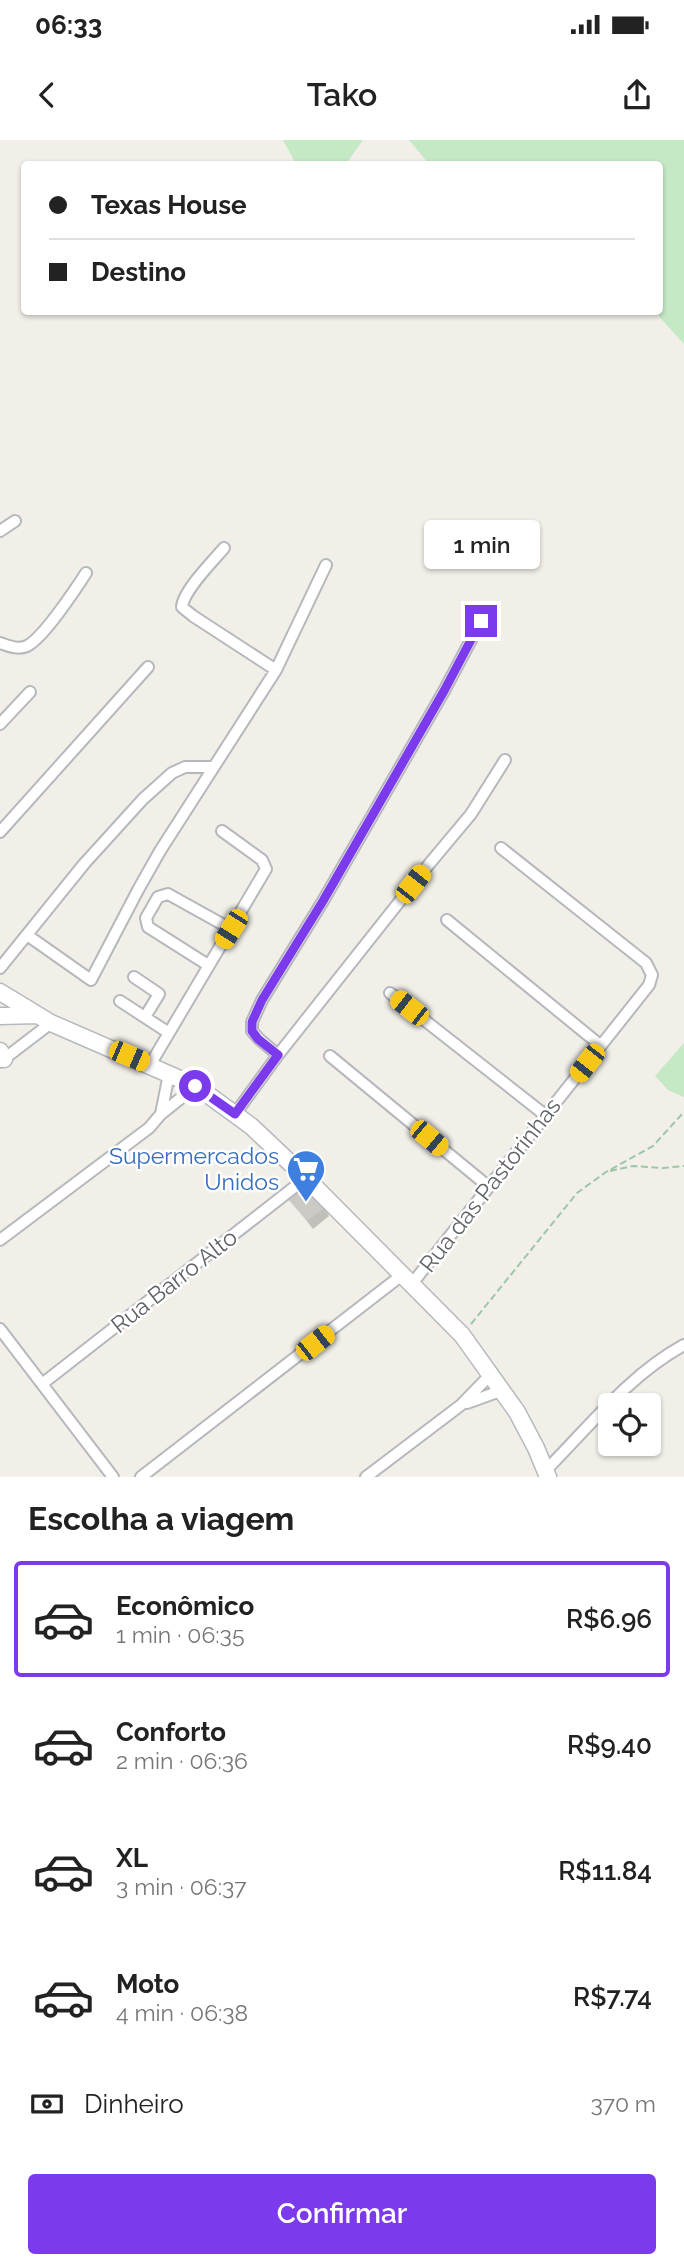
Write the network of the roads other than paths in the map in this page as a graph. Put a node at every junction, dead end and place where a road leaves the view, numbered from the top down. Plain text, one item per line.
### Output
1 (16, 521) dead end
2 (0, 531) edge
3 (224, 548) dead end
4 (326, 565) dead end
5 (86, 573) dead end
6 (481, 621) dead end
7 (0, 643) edge
8 (148, 667) dead end
9 (276, 670) junction
10 (30, 692) dead end
11 (0, 724) edge
12 (505, 760) dead end
13 (214, 767) junction
14 (222, 831) dead end
15 (0, 832) edge
16 (501, 848) dead end
17 (447, 920) dead end
18 (231, 929) junction
19 (27, 935) junction
20 (208, 965) junction
21 (0, 968) edge
22 (134, 977) dead end
23 (0, 992) edge
24 (390, 993) dead end
25 (120, 1001) dead end
26 (0, 1016) edge
27 (145, 1017) junction
28 (44, 1019) junction
29 (169, 1033) junction
30 (600, 1045) junction
31 (278, 1055) junction
32 (330, 1056) dead end
33 (1, 1057) edge
34 (150, 1065) junction
35 (169, 1074) junction
36 (195, 1086) junction
37 (161, 1114) junction
38 (235, 1114) junction
39 (545, 1115) junction
40 (306, 1178) junction
41 (489, 1187) junction
42 (0, 1240) edge
43 (407, 1280) junction
44 (0, 1329) edge
45 (684, 1345) edge
46 (491, 1374) junction
47 (42, 1384) junction
48 (503, 1390) junction
49 (461, 1405) junction
50 (547, 1474) edge
51 (113, 1477) edge
52 (141, 1477) edge
53 (366, 1477) edge

1 - 2 street
3 - 9 street
4 - 9 street
5 - 7 street
6 - 31 street
8 - 15 street
9 - 13 street
10 - 11 street
12 - 31 street
13 - 19 street
13 - 19 street
14 - 18 street
16 - 30 street, Rua das Pastorinhas
17 - 30 street
18 - 20 street
18 - 20 street
19 - 21 street
20 - 29 street
22 - 27 street
23 - 28 street
24 - 39 street
25 - 27 street
26 - 28 street
27 - 29 street
28 - 33 street
28 - 34 street
29 - 34 street
30 - 39 street, Rua das Pastorinhas
31 - 38 street
32 - 41 street
34 - 35 street
35 - 36 street
35 - 37 street
36 - 37 street
36 - 38 street
37 - 42 street
38 - 40 street
39 - 41 street, Rua das Pastorinhas
40 - 43 street
40 - 47 street, Rua Barro Alto
41 - 43 street, Rua das Pastorinhas
43 - 46 street
43 - 52 street, Rua das Pastorinhas
44 - 47 street
45 - 50 street
46 - 48 street
46 - 49 street
47 - 51 street
48 - 49 street
48 - 50 street
49 - 53 street

